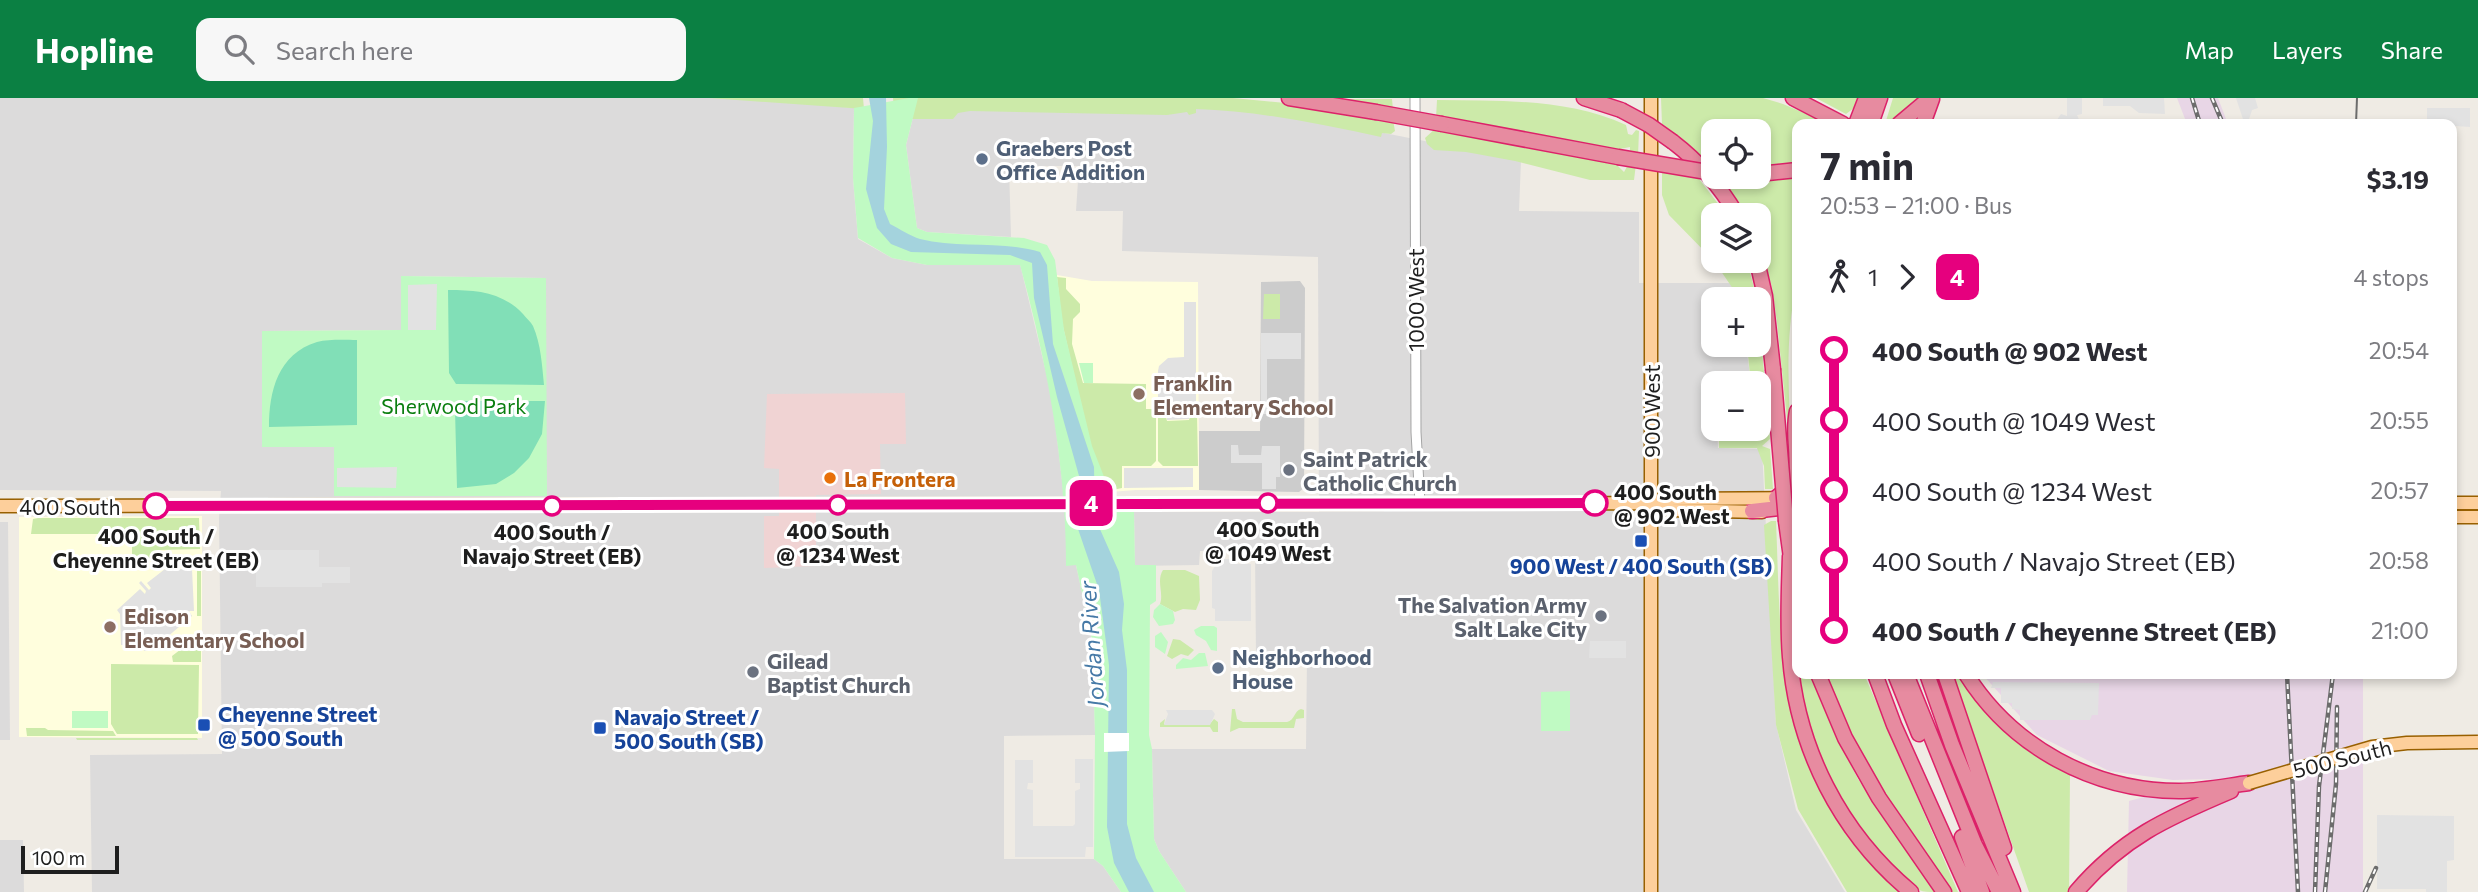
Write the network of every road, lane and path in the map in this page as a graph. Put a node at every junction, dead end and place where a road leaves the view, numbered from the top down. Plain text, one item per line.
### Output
1 (1289, 98) edge
2 (1415, 98) edge
3 (1584, 98) edge
4 (1651, 98) edge
5 (1793, 98) edge
6 (1933, 98) edge
7 (1873, 99) edge
8 (1833, 119) edge
9 (1859, 119) edge
10 (1871, 119) edge
11 (1906, 119) edge
12 (1927, 119) edge
13 (1701, 171) edge
14 (1792, 171) edge
15 (1771, 173) edge
16 (1729, 203) edge
17 (1760, 273) edge
18 (1792, 481) edge
19 (1776, 498) junction
20 (1792, 498) edge
21 (1420, 503) junction
22 (1652, 503) junction
23 (0, 506) edge
24 (1792, 507) edge
25 (1752, 511) junction
26 (1792, 513) edge
27 (1790, 556) junction
28 (1792, 567) edge
29 (1792, 672) edge
30 (1793, 679) edge
31 (1820, 679) edge
32 (1877, 679) edge
33 (1897, 679) edge
34 (1908, 679) edge
35 (1929, 679) edge
36 (1947, 679) edge
37 (1969, 679) edge
38 (2478, 742) edge
39 (2249, 783) junction
40 (1651, 892) edge
41 (1911, 892) edge
42 (1944, 892) edge
43 (1969, 892) edge
44 (1982, 892) edge
45 (1999, 892) edge
46 (2013, 892) edge
47 (2019, 892) edge
48 (2076, 892) edge

1 - 13 highway, bridge
2 - 21 street, 1000 West
3 - 16 highway, bridge
4 - 22 main road, 900 West
5 - 8 highway
6 - 11 highway
6 - 12 highway
7 - 9 highway
7 - 10 highway
14 - 15 highway
17 - 27 highway, bridge
18 - 19 highway
19 - 20 main road, 400 South
19 - 22 main road, 400 South
21 - 22 main road, 400 South
21 - 23 main road, 400 South
22 - 25 main road, 400 South
22 - 40 main road, 900 West
24 - 25 highway
25 - 26 main road, 400 South
27 - 28 highway
27 - 29 highway
30 - 41 highway
31 - 42 highway
32 - 43 highway
33 - 44 highway
34 - 45 highway
35 - 46 highway
36 - 47 highway
37 - 39 highway
38 - 39 main road, 500 South, bridge
39 - 48 highway

